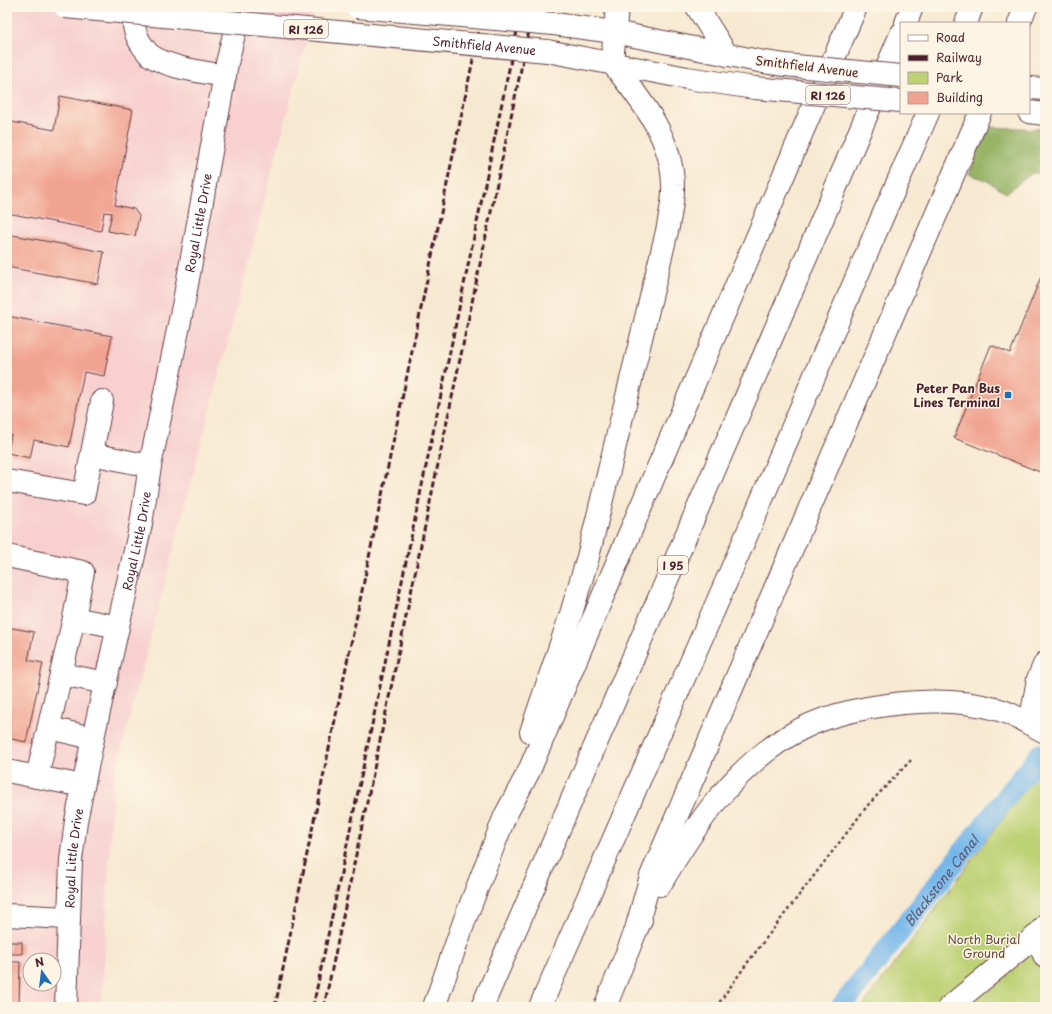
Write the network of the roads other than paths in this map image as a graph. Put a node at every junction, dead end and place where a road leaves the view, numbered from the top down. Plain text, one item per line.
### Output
1 (65, 7) edge
2 (134, 7) edge
3 (238, 7) edge
4 (357, 7) edge
5 (617, 7) edge
6 (697, 7) edge
7 (856, 7) edge
8 (912, 7) edge
9 (972, 7) edge
10 (1026, 7) edge
11 (906, 22) edge
12 (966, 22) edge
13 (1019, 22) edge
14 (614, 32) junction
15 (900, 36) edge
16 (727, 55) junction
17 (612, 63) junction
18 (225, 76) junction
19 (900, 76) edge
20 (900, 101) edge
21 (928, 114) edge
22 (980, 114) edge
23 (102, 401) dead end
24 (92, 454) junction
25 (150, 466) junction
26 (7, 481) edge
27 (7, 556) edge
28 (74, 618) junction
29 (118, 627) junction
30 (1045, 663) edge
31 (61, 674) junction
32 (106, 683) junction
33 (49, 728) junction
34 (1037, 728) edge
35 (93, 738) junction
36 (7, 771) edge
37 (37, 777) junction
38 (83, 786) junction
39 (506, 816) junction
40 (7, 915) edge
41 (69, 918) junction
42 (1040, 931) edge
43 (635, 933) junction
44 (1045, 957) edge
45 (66, 1007) edge
46 (434, 1007) edge
47 (482, 1007) edge
48 (540, 1007) edge
49 (605, 1007) edge
50 (949, 1007) edge

1 - 17 main road, Smithfield Avenue / RI 126, bridge
2 - 18 main road
3 - 18 main road, Royal Little Drive
4 - 14 main road, Smithfield Avenue / RI 126, bridge
5 - 14 main road
6 - 16 main road
7 - 39 main road
8 - 11 main road
9 - 12 main road
10 - 13 main road
14 - 16 main road, Smithfield Avenue / RI 126
14 - 17 main road
15 - 47 main road, I 95
16 - 19 main road, Smithfield Avenue / RI 126, bridge
17 - 20 main road, Smithfield Avenue / RI 126, bridge
17 - 39 main road
18 - 25 main road, Royal Little Drive
21 - 48 main road
22 - 43 main road
23 - 24 main road
24 - 25 main road
24 - 26 main road
25 - 29 main road, Royal Little Drive
27 - 28 main road
28 - 29 main road
28 - 31 main road
29 - 32 main road, Royal Little Drive
30 - 34 main road
31 - 32 main road
31 - 33 main road
32 - 35 main road, Royal Little Drive
33 - 35 main road
33 - 37 main road
34 - 43 main road
35 - 38 main road, Royal Little Drive
36 - 37 main road
37 - 38 main road
38 - 41 main road, Royal Little Drive
39 - 46 main road
40 - 41 main road
41 - 45 main road, Royal Little Drive
42 - 44 main road
42 - 50 main road
43 - 49 main road

